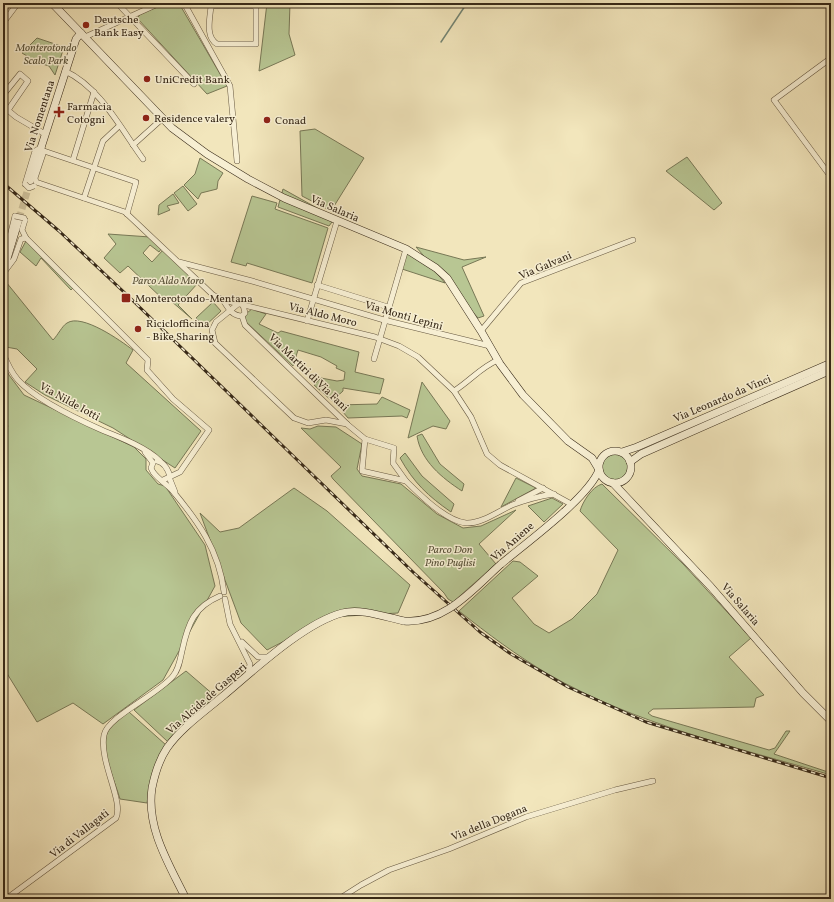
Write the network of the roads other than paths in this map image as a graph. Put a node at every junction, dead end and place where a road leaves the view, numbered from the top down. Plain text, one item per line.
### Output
1 (18, 3) edge
2 (52, 3) edge
3 (117, 3) edge
4 (160, 3) edge
5 (184, 3) edge
6 (208, 4) edge
7 (129, 16) junction
8 (3, 24) edge
9 (83, 35) junction
10 (831, 58) edge
11 (65, 71) junction
12 (194, 84) dead end
13 (94, 92) junction
14 (3, 95) edge
15 (3, 106) edge
16 (8, 110) junction
17 (163, 118) junction
18 (119, 126) junction
19 (45, 134) junction
20 (133, 145) junction
21 (42, 149) junction
22 (143, 159) dead end
23 (73, 160) junction
24 (237, 161) dead end
25 (94, 167) junction
26 (831, 177) edge
27 (40, 184) junction
28 (29, 185) joint
29 (84, 198) junction
30 (127, 214) junction
31 (20, 219) joint
32 (336, 224) junction
33 (26, 238) junction
34 (633, 240) dead end
35 (406, 249) junction
36 (179, 262) junction
37 (3, 271) edge
38 (317, 285) junction
39 (313, 299) junction
40 (223, 300) junction
41 (240, 304) junction
42 (388, 307) junction
43 (254, 308) junction
44 (229, 310) junction
45 (244, 315) junction
46 (384, 320) junction
47 (307, 321) junction
48 (482, 331) junction
49 (379, 339) junction
50 (490, 346) junction
51 (3, 353) edge
52 (374, 359) dead end
53 (498, 360) junction
54 (831, 363) edge
55 (831, 370) edge
56 (454, 391) junction
57 (348, 425) junction
58 (365, 439) junction
59 (143, 450) junction
60 (622, 452) junction
61 (586, 453) junction
62 (606, 453) junction
63 (160, 461) junction
64 (630, 462) junction
65 (153, 463) junction
66 (598, 469) junction
67 (169, 475) junction
68 (629, 475) junction
69 (162, 480) junction
70 (406, 481) junction
71 (610, 482) junction
72 (543, 488) junction
73 (588, 488) junction
74 (554, 494) junction
75 (176, 495) junction
76 (632, 503) junction
77 (514, 504) junction
78 (571, 504) junction
79 (222, 594) junction
80 (404, 621) joint
81 (239, 639) junction
82 (271, 656) junction
83 (258, 657) junction
84 (250, 664) junction
85 (259, 666) junction
86 (248, 675) junction
87 (831, 721) edge
88 (653, 780) dead end
89 (6, 899) edge
90 (186, 899) edge
91 (339, 899) edge

1 - 8 street
2 - 9 main road, Via Salaria
3 - 7 street
4 - 7 street
5 - 24 street
6 - 6 street
7 - 9 street
7 - 12 street
9 - 11 main road, Via Nomentana
9 - 17 main road, Via Salaria
10 - 26 street
11 - 13 street
11 - 19 main road, Via Nomentana
13 - 18 street
13 - 23 street
14 - 16 street
15 - 16 street
16 - 19 street
17 - 20 street
17 - 32 main road, Via Salaria
18 - 20 street
18 - 25 street
19 - 21 main road, Via Nomentana
20 - 22 street
21 - 23 street
21 - 27 street
21 - 28 main road, Via Nomentana
23 - 25 street
25 - 29 street
25 - 30 street
27 - 28 street
27 - 29 street, Via Aldo Moro
29 - 30 street, Via Aldo Moro
30 - 36 street, Via Aldo Moro
31 - 33 street
31 - 37 main road
32 - 35 main road, Via Salaria
32 - 38 street
33 - 37 street
33 - 67 street
34 - 48 street, Via Galvani
35 - 42 street
35 - 48 main road, Via Salaria
36 - 39 street, Via Monti Lepini
36 - 40 street, Via Aldo Moro
38 - 39 street
38 - 42 street
39 - 46 street, Via Monti Lepini
39 - 47 street
40 - 41 street, Via Aldo Moro
40 - 44 street
41 - 43 street, Via Aldo Moro
41 - 44 street
41 - 45 street
42 - 46 street
43 - 45 street
43 - 47 street, Via Aldo Moro
44 - 45 street
44 - 57 street
45 - 57 street, Via Martiri di Via Fani
46 - 49 street
46 - 50 street, Via Monti Lepini
47 - 49 street, Via Aldo Moro
48 - 50 main road, Via Salaria
49 - 52 street
49 - 56 street, Via Aldo Moro
50 - 53 main road, Via Salaria
51 - 59 street, Via Nilde Iotti
53 - 56 street
53 - 61 main road, Via Salaria
54 - 60 main road, Via Leonardo da Vinci
55 - 64 main road, Via Leonardo da Vinci
56 - 72 street, Via Aldo Moro
57 - 58 street, Via Martiri di Via Fani
58 - 70 street, Via Martiri di Via Fani
58 - 70 street, Via Martiri di Via Fani
59 - 63 street, Via Nilde Iotti
59 - 65 street, Via Nilde Iotti
60 - 62 main road
60 - 64 main road
61 - 62 main road
61 - 66 main road, Via Salaria
62 - 66 main road
63 - 65 street
63 - 67 street, Via Nilde Iotti
64 - 68 main road
65 - 69 street, Via Nilde Iotti
66 - 71 main road, Via Salaria
66 - 73 main road, Via Aniene
67 - 69 street
67 - 75 street, Via Nilde Iotti
68 - 71 main road
68 - 76 main road
69 - 75 street, Via Nilde Iotti
70 - 77 street, Via Martiri di Via Fani
71 - 73 main road, Via Aniene
71 - 76 main road, Via Salaria
72 - 74 street, Via Aldo Moro
72 - 77 street
73 - 78 main road, Via Aniene
74 - 77 street
74 - 78 street, Via Aldo Moro
75 - 79 street, Via Nilde Iotti
76 - 87 main road, Via Salaria
78 - 80 main road, Via Aniene, bridge
79 - 81 street
79 - 89 street, Via di Vallagati
80 - 82 main road, Via Alcide de Gasperi
81 - 83 street
81 - 84 street
82 - 83 street
82 - 85 main road, Via Alcide de Gasperi
83 - 85 street
84 - 85 street
84 - 86 street
85 - 86 main road, Via Alcide de Gasperi
86 - 90 main road, Via Alcide de Gasperi
88 - 91 street, Via della Dogana

